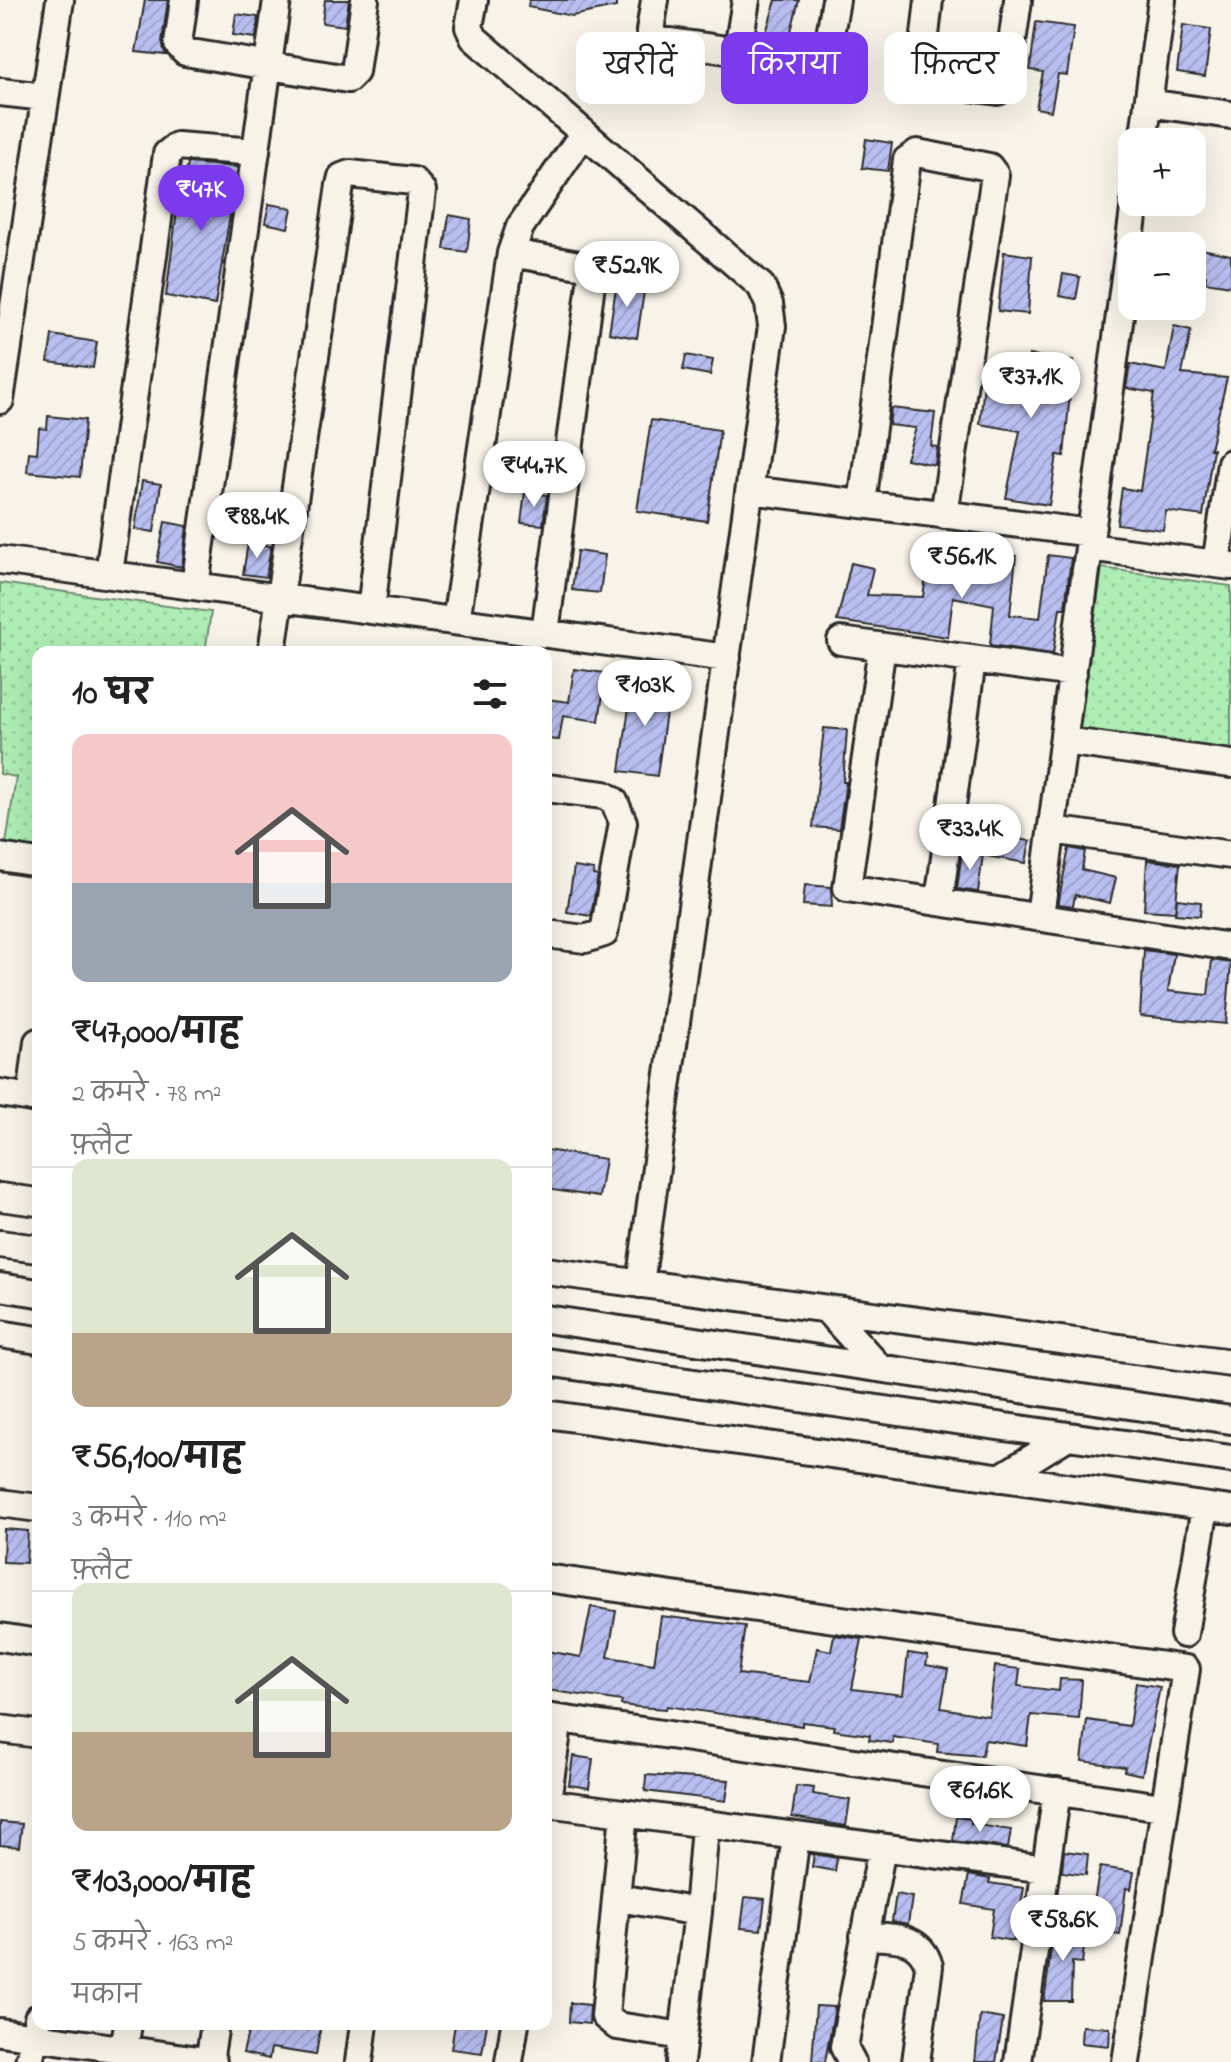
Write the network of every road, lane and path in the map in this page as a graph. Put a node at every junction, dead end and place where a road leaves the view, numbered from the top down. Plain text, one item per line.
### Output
1 (60, 0) edge
2 (184, 0) edge
3 (277, 0) edge
4 (365, 0) edge
5 (474, 0) edge
6 (655, 0) edge
7 (746, 0) edge
8 (836, 0) edge
9 (929, 0) edge
10 (1018, 0) edge
11 (1162, 0) edge
12 (741, 32) edge
13 (829, 32) edge
14 (721, 47) edge
15 (268, 64) junction
16 (0, 92) edge
17 (45, 97) junction
18 (1148, 103) junction
19 (1231, 115) edge
20 (1145, 128) edge
21 (583, 134) junction
22 (256, 152) junction
23 (1133, 216) edge
24 (13, 231) edge
25 (511, 253) junction
26 (6, 320) edge
27 (0, 400) edge
28 (1231, 463) edge
29 (750, 490) junction
30 (862, 504) junction
31 (944, 515) junction
32 (1090, 540) junction
33 (0, 560) edge
34 (1223, 565) edge
35 (109, 574) junction
36 (195, 586) junction
37 (281, 598) junction
38 (371, 610) junction
39 (456, 621) junction
40 (545, 633) junction
41 (841, 641) dead end
42 (273, 646) edge
43 (882, 647) junction
44 (727, 658) junction
45 (972, 660) junction
46 (1073, 673) junction
47 (1064, 741) junction
48 (1231, 764) edge
49 (552, 789) edge
50 (1052, 830) junction
51 (1231, 855) edge
52 (0, 857) edge
53 (32, 862) edge
54 (939, 901) junction
55 (1040, 916) junction
56 (552, 935) edge
57 (1231, 947) edge
58 (0, 1093) edge
59 (32, 1098) edge
60 (0, 1197) edge
61 (32, 1201) edge
62 (0, 1244) edge
63 (32, 1248) edge
64 (552, 1272) edge
65 (640, 1284) junction
66 (0, 1287) edge
67 (32, 1292) edge
68 (827, 1310) junction
69 (552, 1320) edge
70 (0, 1334) edge
71 (32, 1339) edge
72 (552, 1363) edge
73 (1231, 1363) edge
74 (577, 1366) junction
75 (878, 1366) junction
76 (552, 1369) edge
77 (552, 1415) edge
78 (1231, 1420) edge
79 (1068, 1436) junction
80 (1231, 1459) edge
81 (1000, 1478) junction
82 (0, 1503) edge
83 (32, 1507) edge
84 (1218, 1509) edge
85 (552, 1579) edge
86 (1184, 1634) dead end
87 (0, 1637) edge
88 (32, 1642) edge
89 (552, 1718) edge
90 (0, 1729) edge
91 (32, 1733) edge
92 (1057, 1791) junction
93 (552, 1806) edge
94 (1162, 1807) junction
95 (624, 1813) junction
96 (705, 1826) junction
97 (796, 1836) junction
98 (882, 1848) junction
99 (1046, 1869) junction
100 (619, 1898) junction
101 (698, 1912) junction
102 (864, 1936) junction
103 (214, 2030) edge
104 (363, 2030) edge
105 (514, 2030) edge
106 (0, 2032) edge
107 (683, 2036) junction
108 (126, 2037) edge
109 (34, 2039) edge
110 (211, 2062) edge
111 (359, 2062) edge
112 (509, 2062) edge
113 (680, 2062) edge
114 (766, 2062) edge
115 (852, 2062) edge
116 (916, 2062) edge
117 (1018, 2062) edge
118 (1126, 2062) edge

1 - 17 street
2 - 15 street
3 - 15 street
4 - 15 street
5 - 21 street
6 - 14 street
7 - 12 street
8 - 13 street
9 - 10 street
11 - 18 street
15 - 22 street
16 - 17 street
17 - 24 street
18 - 19 street
18 - 20 street
21 - 25 street
21 - 29 street
22 - 35 street
22 - 36 street
23 - 32 street
24 - 26 street
25 - 39 street
25 - 40 street
26 - 27 street
28 - 34 street
29 - 30 street
29 - 44 street
30 - 31 street
30 - 31 street
31 - 32 street
32 - 34 street
32 - 46 street
33 - 35 street
35 - 36 street
36 - 37 street
37 - 38 street
37 - 38 street
37 - 42 street
38 - 39 street
39 - 40 street
40 - 44 street
41 - 43 street
43 - 45 street
43 - 54 street
44 - 65 street
45 - 46 street
45 - 54 street
46 - 47 street
47 - 48 street
47 - 50 street
49 - 56 street
50 - 51 street
50 - 55 street
52 - 53 street
54 - 55 street
55 - 57 street
58 - 59 street
60 - 61 street
62 - 63 street
64 - 65 street
65 - 68 street
66 - 67 street
68 - 73 street
68 - 75 street
69 - 75 street
70 - 71 street
72 - 74 street
74 - 76 street
74 - 79 street
75 - 78 street
77 - 81 street
79 - 80 street
79 - 81 street
81 - 84 street
82 - 83 street
84 - 86 street
85 - 94 street
87 - 88 street
89 - 92 street
90 - 91 street
92 - 94 street
92 - 99 street
93 - 95 street
94 - 118 street
95 - 96 street
95 - 100 street
96 - 97 street
96 - 101 street
97 - 98 street
97 - 114 street
98 - 99 street
98 - 102 street
99 - 117 street
100 - 101 street
100 - 107 street
101 - 107 street
102 - 115 street
102 - 116 street
103 - 110 street
104 - 111 street
105 - 112 street
106 - 109 street
107 - 113 street
108 - 109 street
108 - 110 street

